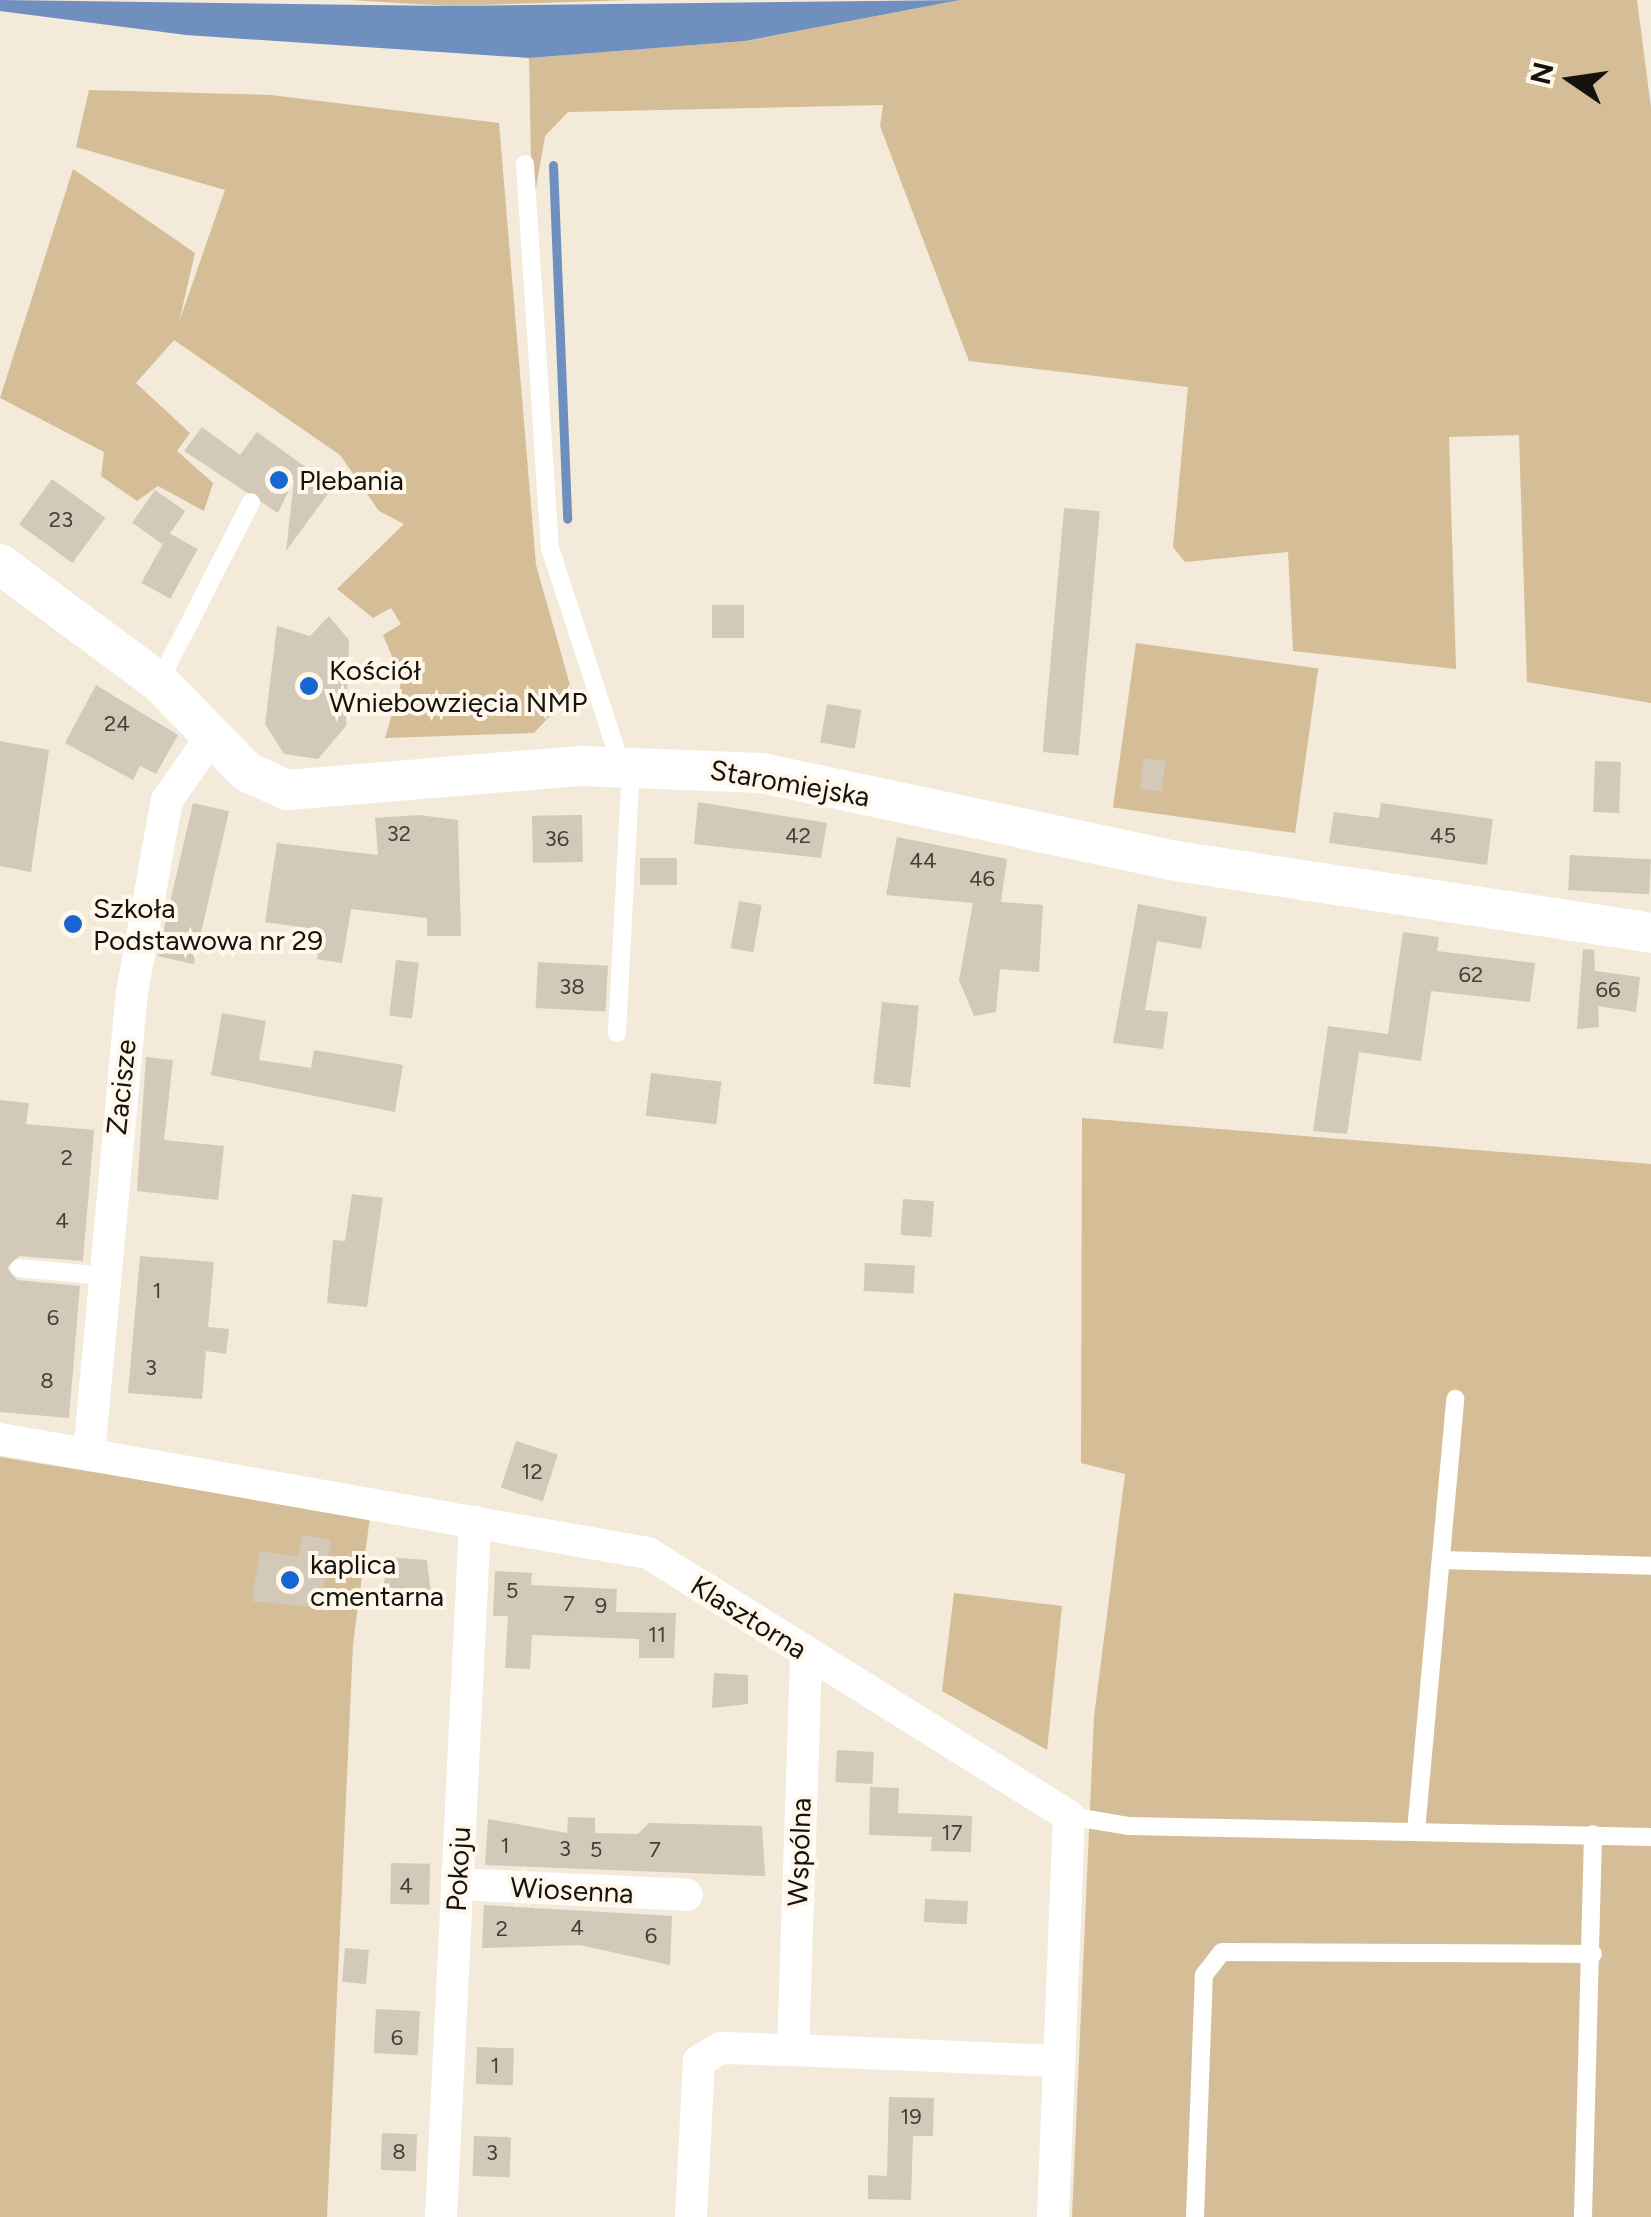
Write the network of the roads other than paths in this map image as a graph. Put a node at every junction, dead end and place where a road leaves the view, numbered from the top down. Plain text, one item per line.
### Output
1 (525, 164) dead end
2 (251, 502) dead end
3 (0, 564) edge
4 (159, 682) junction
5 (212, 736) junction
6 (626, 764) junction
7 (1651, 933) edge
8 (618, 1034) dead end
9 (19, 1268) dead end
10 (104, 1276) junction
11 (1455, 1400) dead end
12 (0, 1439) edge
13 (96, 1461) junction
14 (475, 1522) junction
15 (1441, 1560) junction
16 (1651, 1566) edge
17 (806, 1653) junction
18 (1069, 1816) junction
19 (1416, 1831) junction
20 (1593, 1834) junction
21 (1651, 1837) edge
22 (457, 1884) junction
23 (687, 1895) dead end
24 (1593, 1954) junction
25 (793, 2050) junction
26 (1058, 2061) junction
27 (441, 2217) edge
28 (691, 2217) edge
29 (1053, 2217) edge
30 (1195, 2217) edge
31 (1583, 2217) edge

1 - 6 lane
2 - 4 lane
3 - 4 street, Staromiejska
4 - 5 street, Staromiejska
5 - 6 street, Staromiejska
5 - 10 street, Zacisze
6 - 7 street, Staromiejska
6 - 8 lane
9 - 10 lane
10 - 13 street, Zacisze
11 - 15 lane
12 - 13 street, Klasztorna
13 - 14 street, Klasztorna
14 - 17 street, Klasztorna
14 - 22 street, Pokoju
15 - 16 lane
15 - 19 lane
17 - 18 street, Klasztorna
17 - 25 street, Wspólna
18 - 19 lane
18 - 26 street
19 - 20 lane
20 - 21 lane
20 - 24 lane
22 - 23 street, Wiosenna
22 - 27 street, Pokoju
24 - 30 lane
24 - 31 lane
25 - 26 street
25 - 28 street
26 - 29 street

